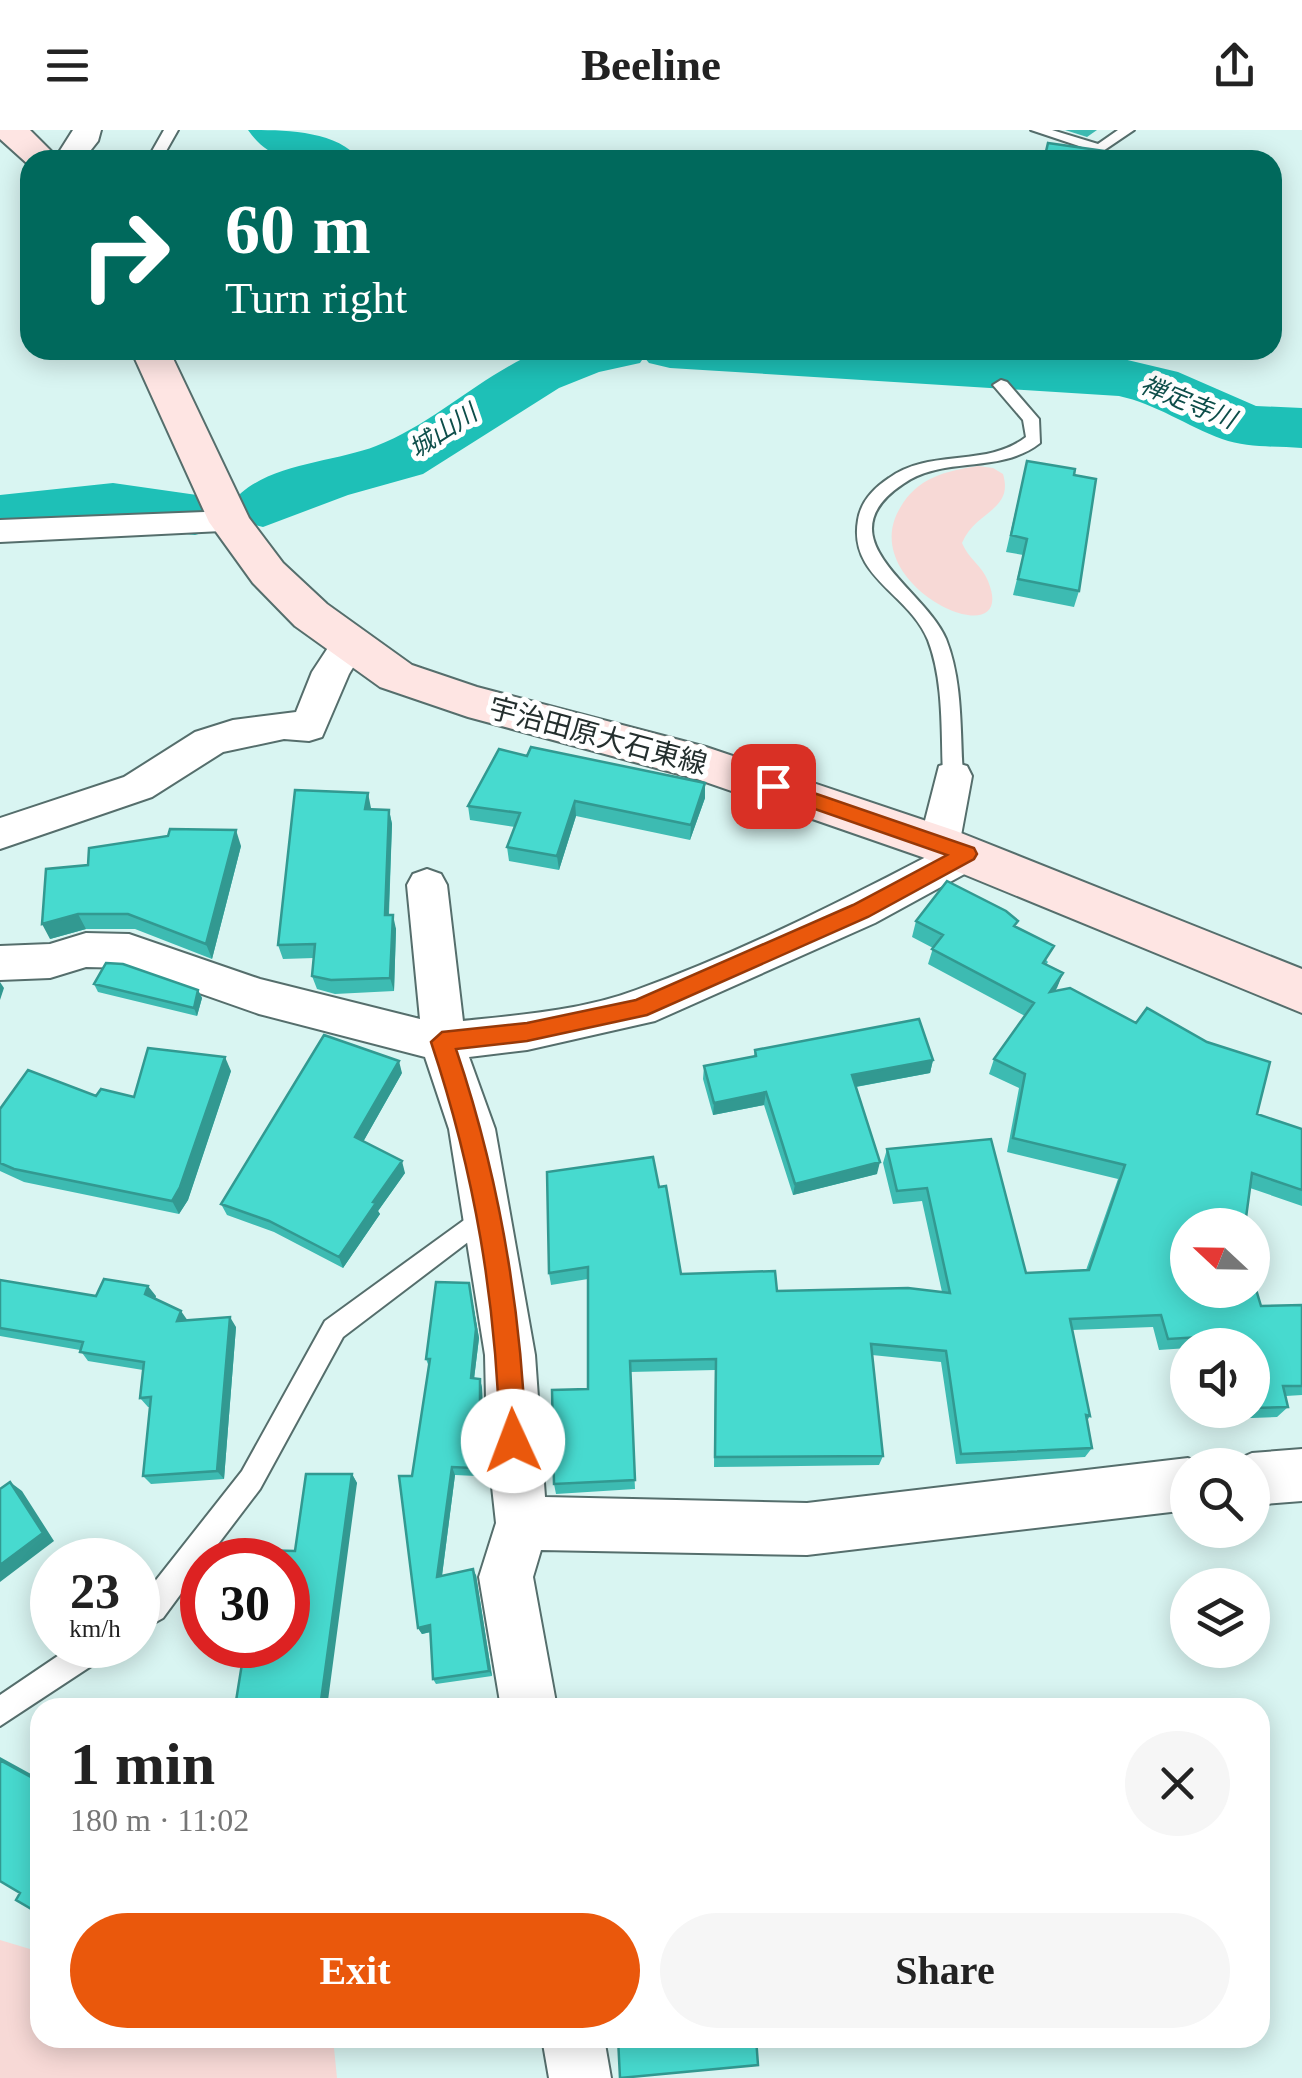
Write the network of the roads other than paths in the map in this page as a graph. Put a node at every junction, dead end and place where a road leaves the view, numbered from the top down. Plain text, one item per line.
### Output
1 (10, 130) edge
2 (1038, 130) edge
3 (1127, 130) edge
4 (32, 150) edge
5 (155, 360) edge
6 (1001, 385) dead end
7 (230, 522) junction
8 (0, 531) edge
9 (350, 643) junction
10 (953, 776) joint
11 (0, 834) edge
12 (953, 849) junction
13 (427, 885) dead end
14 (0, 963) edge
15 (1302, 992) edge
16 (442, 1042) junction
17 (489, 1213) junction
18 (1302, 1475) edge
19 (1270, 1478) edge
20 (1170, 1486) edge
21 (522, 1523) junction
22 (160, 1599) edge
23 (64, 1668) edge
24 (527, 1698) edge
25 (0, 1712) edge
26 (575, 2048) edge
27 (580, 2078) edge

1 - 4 main road
2 - 3 lane
5 - 7 main road, 宇治田原大石東線
6 - 10 lane
7 - 8 street
7 - 9 main road, 宇治田原大石東線
9 - 11 street
9 - 12 main road, 宇治田原大石東線
10 - 12 street
12 - 15 main road, 宇治田原大石東線
12 - 16 street
13 - 16 street
14 - 16 street
16 - 17 street
17 - 21 street
17 - 22 lane
18 - 19 street
20 - 21 street
21 - 24 street
23 - 25 lane
26 - 27 street

